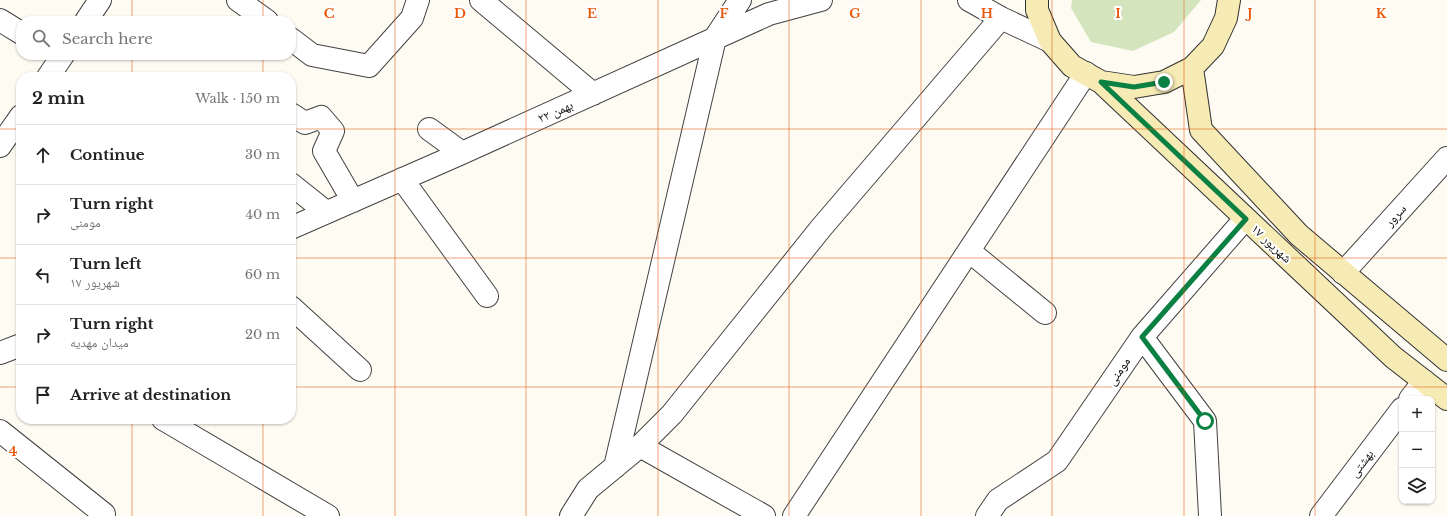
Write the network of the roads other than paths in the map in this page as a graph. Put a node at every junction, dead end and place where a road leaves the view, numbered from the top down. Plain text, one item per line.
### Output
1 (100, 0) edge
2 (238, 0) edge
3 (418, 0) edge
4 (481, 0) edge
5 (740, 0) edge
6 (820, 0) edge
7 (968, 0) edge
8 (1037, 0) edge
9 (1229, 0) edge
10 (89, 16) edge
11 (260, 16) edge
12 (1001, 18) junction
13 (0, 20) edge
14 (16, 30) edge
15 (715, 38) junction
16 (1050, 41) junction
17 (296, 43) edge
18 (58, 60) edge
19 (1192, 68) junction
20 (51, 72) edge
21 (1093, 78) junction
22 (593, 94) junction
23 (296, 117) edge
24 (16, 123) edge
25 (429, 129) dead end
26 (0, 146) edge
27 (462, 153) junction
28 (1447, 158) edge
29 (402, 179) junction
30 (296, 188) edge
31 (353, 200) junction
32 (326, 212) junction
33 (1246, 219) junction
34 (296, 226) edge
35 (969, 251) junction
36 (1344, 272) junction
37 (487, 296) dead end
38 (296, 312) edge
39 (1045, 313) dead end
40 (1142, 337) junction
41 (16, 347) edge
42 (0, 352) edge
43 (1447, 360) edge
44 (360, 370) dead end
45 (1424, 381) junction
46 (1412, 396) edge
47 (1447, 399) edge
48 (1399, 413) edge
49 (172, 424) edge
50 (0, 431) edge
51 (640, 446) junction
52 (615, 466) junction
53 (104, 514) dead end
54 (328, 516) edge
55 (571, 516) edge
56 (764, 516) edge
57 (794, 516) edge
58 (987, 516) edge
59 (1210, 516) edge
60 (1321, 516) edge

1 - 10 street
2 - 11 street
3 - 17 street
4 - 22 street
5 - 15 street
6 - 15 street, ۲۲ بهمن
7 - 12 street
8 - 16 street
9 - 19 street
12 - 16 street
12 - 51 street
13 - 14 street
15 - 22 street, ۲۲ بهمن
15 - 52 street
16 - 21 street
18 - 20 street
19 - 21 street
19 - 36 street, ۱۷ شهریور
21 - 33 street, ۱۷ شهریور
21 - 35 street
22 - 27 street, ۲۲ بهمن
23 - 31 street
24 - 26 street
25 - 27 street
27 - 29 street, ۲۲ بهمن
28 - 36 street, سرور
29 - 31 street, ۲۲ بهمن
29 - 37 street
30 - 32 street
31 - 32 street, ۲۲ بهمن
32 - 34 street, ۲۲ بهمن
33 - 40 street, مومنی
33 - 45 street, ۱۷ شهریور
35 - 39 street
35 - 57 street
36 - 43 street, ۱۷ شهریور
38 - 44 street
40 - 58 street, مومنی
40 - 59 street
41 - 42 street
45 - 46 street
45 - 47 street, ۱۷ شهریور
48 - 60 street, بهشتی
49 - 54 street
50 - 53 street
51 - 52 street
51 - 56 street
52 - 55 street

